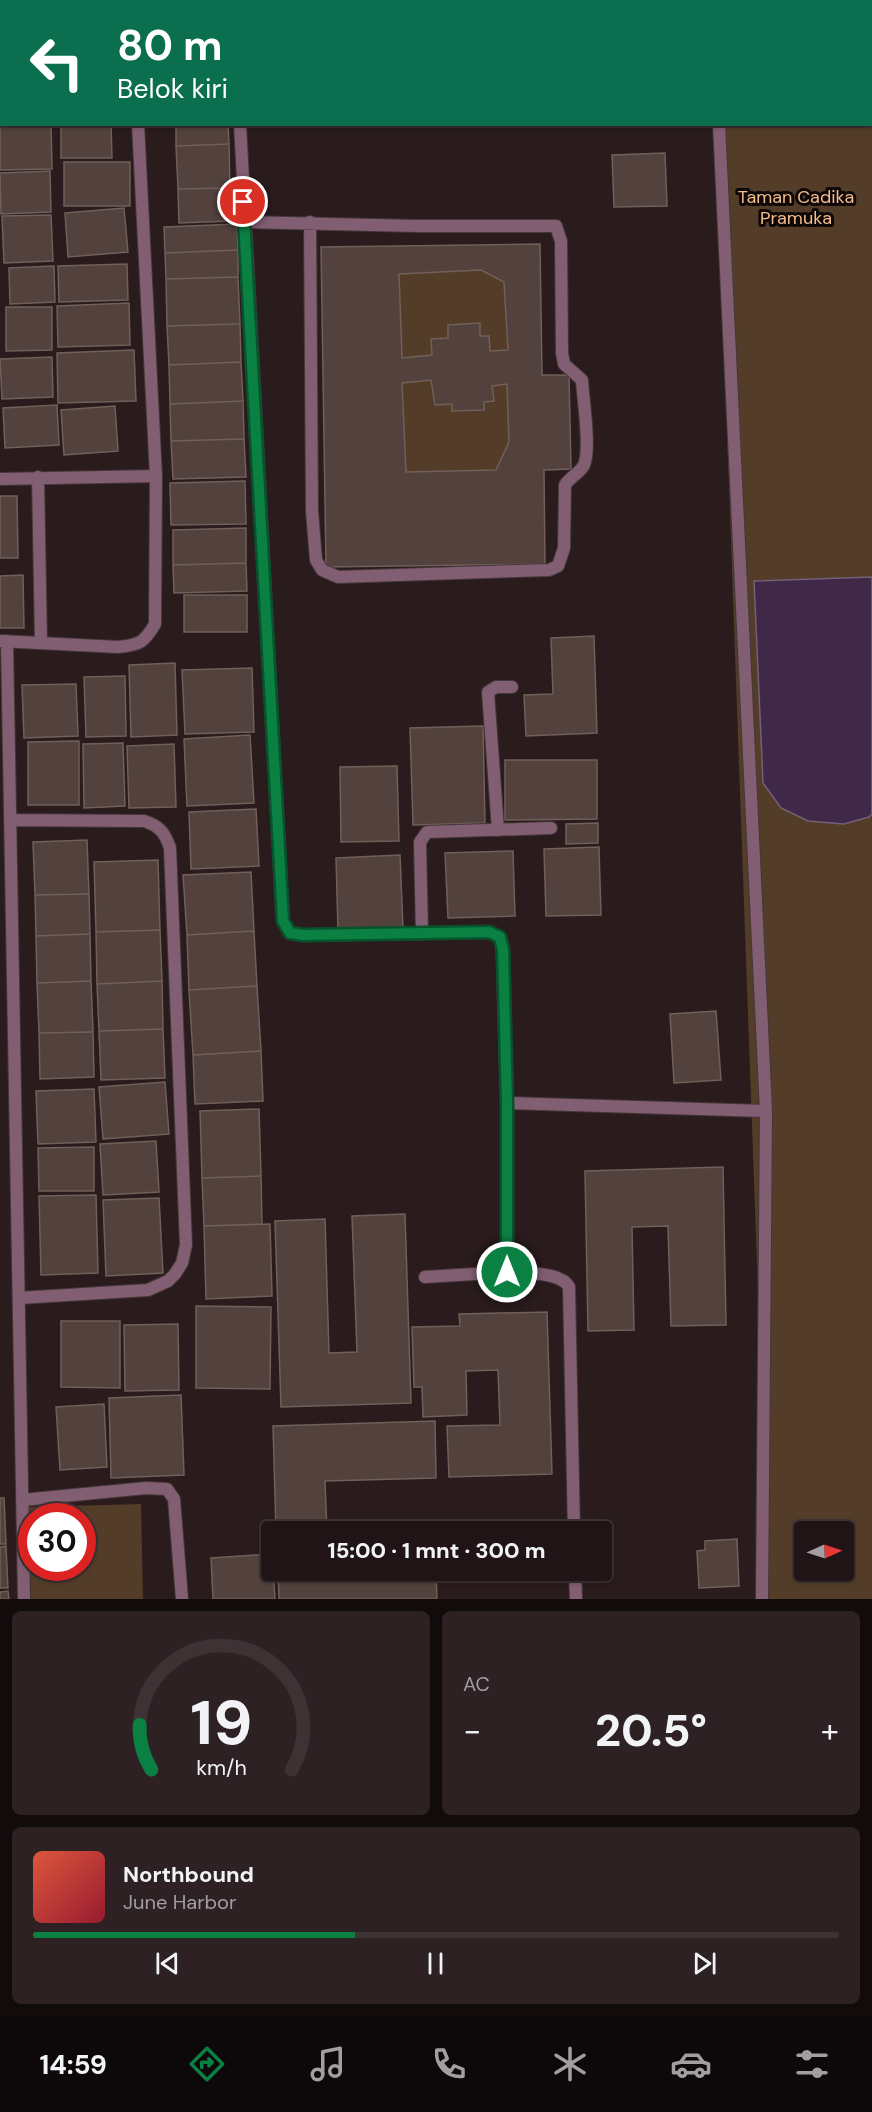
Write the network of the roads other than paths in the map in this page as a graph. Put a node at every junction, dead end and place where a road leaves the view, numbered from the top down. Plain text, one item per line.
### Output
1 (138, 126) edge
2 (240, 126) edge
3 (719, 126) edge
4 (244, 222) junction
5 (310, 222) junction
6 (156, 476) junction
7 (38, 477) junction
8 (0, 479) edge
9 (3, 641) edge
10 (41, 643) junction
11 (512, 687) dead end
12 (10, 820) junction
13 (551, 828) dead end
14 (498, 830) junction
15 (422, 934) junction
16 (507, 1103) junction
17 (766, 1111) junction
18 (507, 1272) junction
19 (425, 1277) dead end
20 (19, 1298) junction
21 (22, 1500) junction
22 (574, 1521) edge
23 (575, 1581) edge
24 (24, 1599) edge
25 (182, 1599) edge
26 (576, 1599) edge
27 (762, 1599) edge

1 - 6 street
2 - 4 street
3 - 17 street
4 - 5 street
4 - 15 street
5 - 5 street
6 - 7 street
6 - 10 street
7 - 8 street
7 - 10 street
9 - 10 street
9 - 12 street
11 - 14 street
12 - 20 street
12 - 20 street
13 - 14 street
14 - 15 street
15 - 16 street
16 - 17 street
16 - 18 street
17 - 27 street
18 - 19 street
18 - 22 street
20 - 21 street
21 - 24 street
21 - 25 street
23 - 26 street

